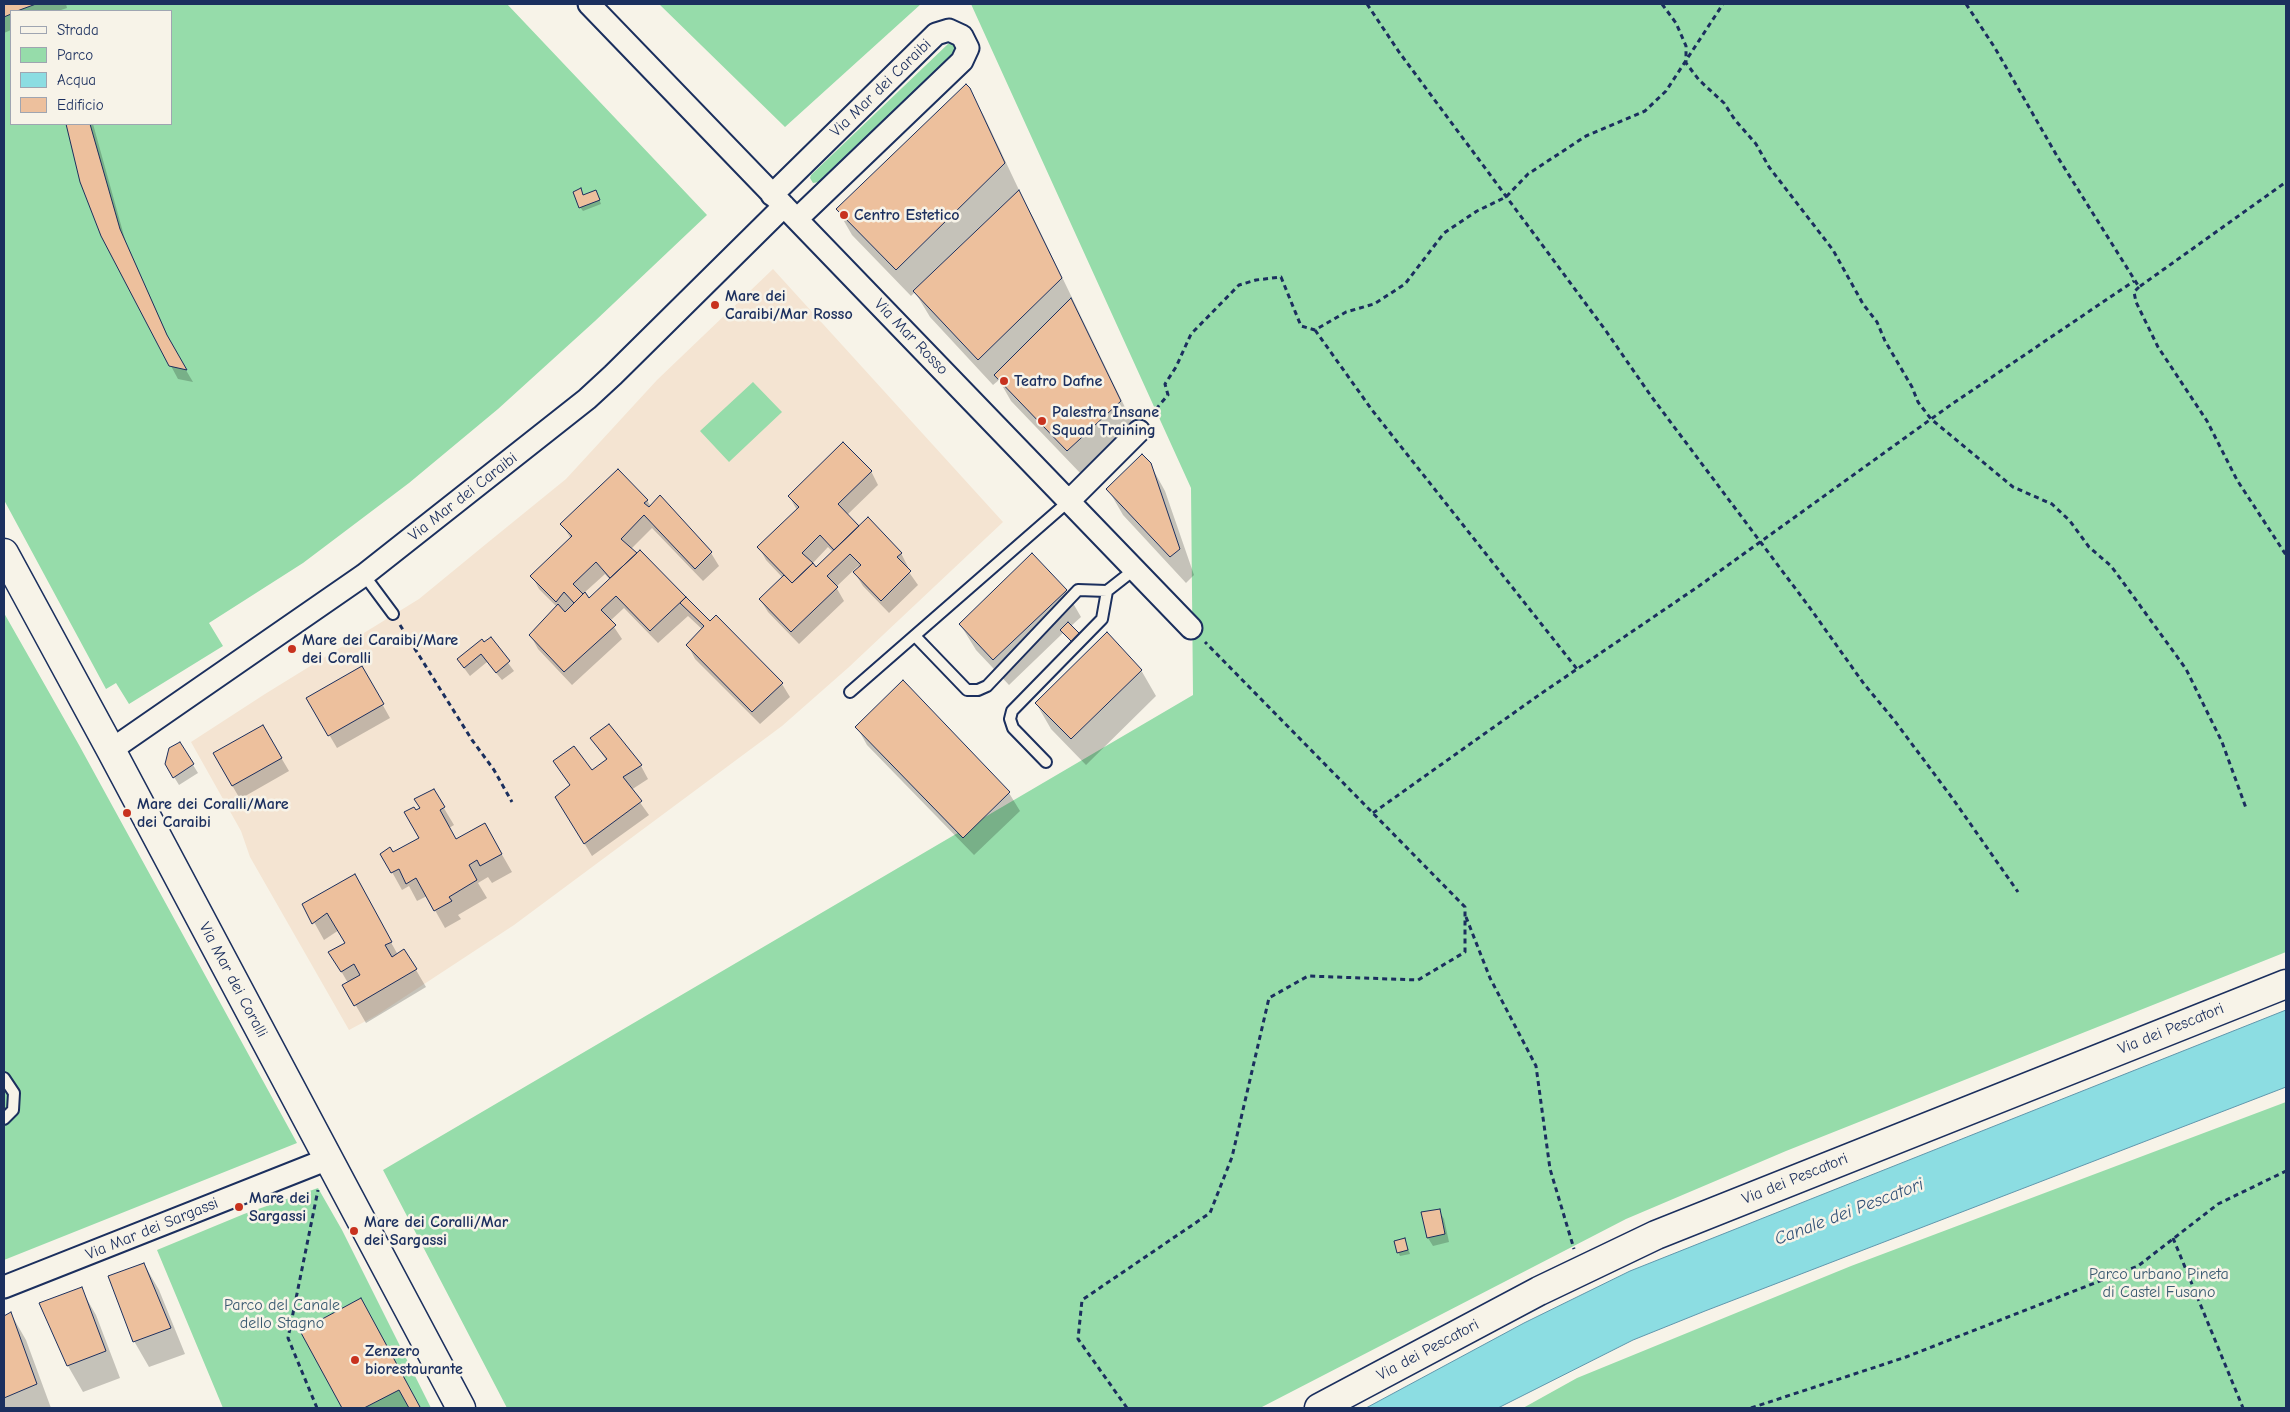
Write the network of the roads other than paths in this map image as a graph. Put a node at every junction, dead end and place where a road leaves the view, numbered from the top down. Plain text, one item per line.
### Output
1 (589, 4) edge
2 (784, 207) junction
3 (1139, 430) road end
4 (1069, 501) junction
5 (4, 553) edge
6 (1136, 568) junction
7 (364, 574) junction
8 (1107, 591) junction
9 (393, 614) road end
10 (1192, 628) road end
11 (915, 636) junction
12 (850, 692) dead end
13 (111, 750) junction
14 (1046, 762) dead end
15 (2286, 984) edge
16 (4, 1078) edge
17 (4, 1119) edge
18 (326, 1160) junction
19 (4, 1287) edge
20 (461, 1408) edge
21 (1319, 1408) edge

1 - 2 street, Via Mar Rosso
2 - 2 street, Via Mar dei Caraibi
2 - 4 street, Via Mar Rosso
2 - 7 street, Via Mar dei Caraibi
3 - 4 street
4 - 6 street, Via Mar Rosso
4 - 11 lane
5 - 13 street, Via Mar dei Coralli
6 - 8 lane
6 - 10 street, Via Mar Rosso
7 - 9 lane
7 - 13 street, Via Mar dei Caraibi
8 - 11 lane
8 - 14 lane
11 - 12 lane
13 - 18 street, Via Mar dei Coralli
15 - 21 street, Via dei Pescatori
16 - 17 lane
18 - 19 street, Via Mar dei Sargassi
18 - 20 street, Via Mar dei Coralli

